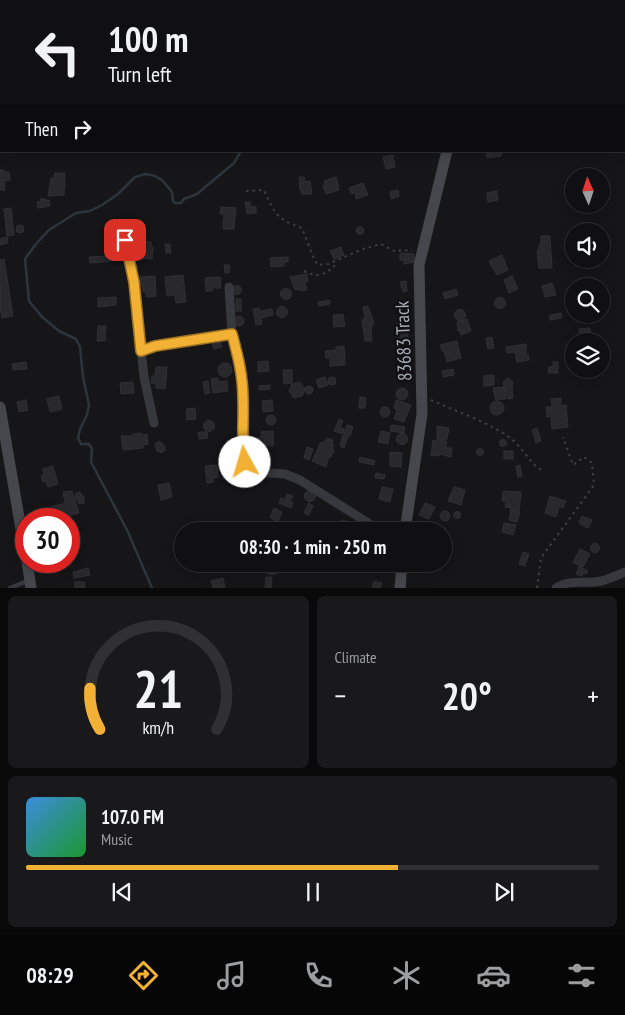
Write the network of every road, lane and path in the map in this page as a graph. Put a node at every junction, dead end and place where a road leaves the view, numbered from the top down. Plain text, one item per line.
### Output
1 (447, 152) edge
2 (246, 191) dead end
3 (125, 240) dead end
4 (422, 252) junction
5 (339, 260) junction
6 (304, 271) dead end
7 (229, 287) dead end
8 (232, 334) junction
9 (141, 351) junction
10 (423, 396) junction
11 (0, 407) edge
12 (154, 423) dead end
13 (562, 437) dead end
14 (543, 472) dead end
15 (17, 508) edge
16 (367, 522) edge
17 (406, 522) edge
18 (401, 572) edge
19 (625, 572) edge
20 (30, 584) edge
21 (10, 588) edge
22 (400, 588) edge
23 (537, 588) edge
24 (556, 588) edge

1 - 4 street, 83683 Track
2 - 5 path
3 - 9 street
4 - 5 path
4 - 10 street, 83683 Track
5 - 6 path
7 - 8 street
8 - 9 street
8 - 16 street
9 - 12 street
10 - 14 path
10 - 17 street, 83683 Track
11 - 15 street
13 - 23 path
18 - 22 street
19 - 24 street
20 - 21 lane

